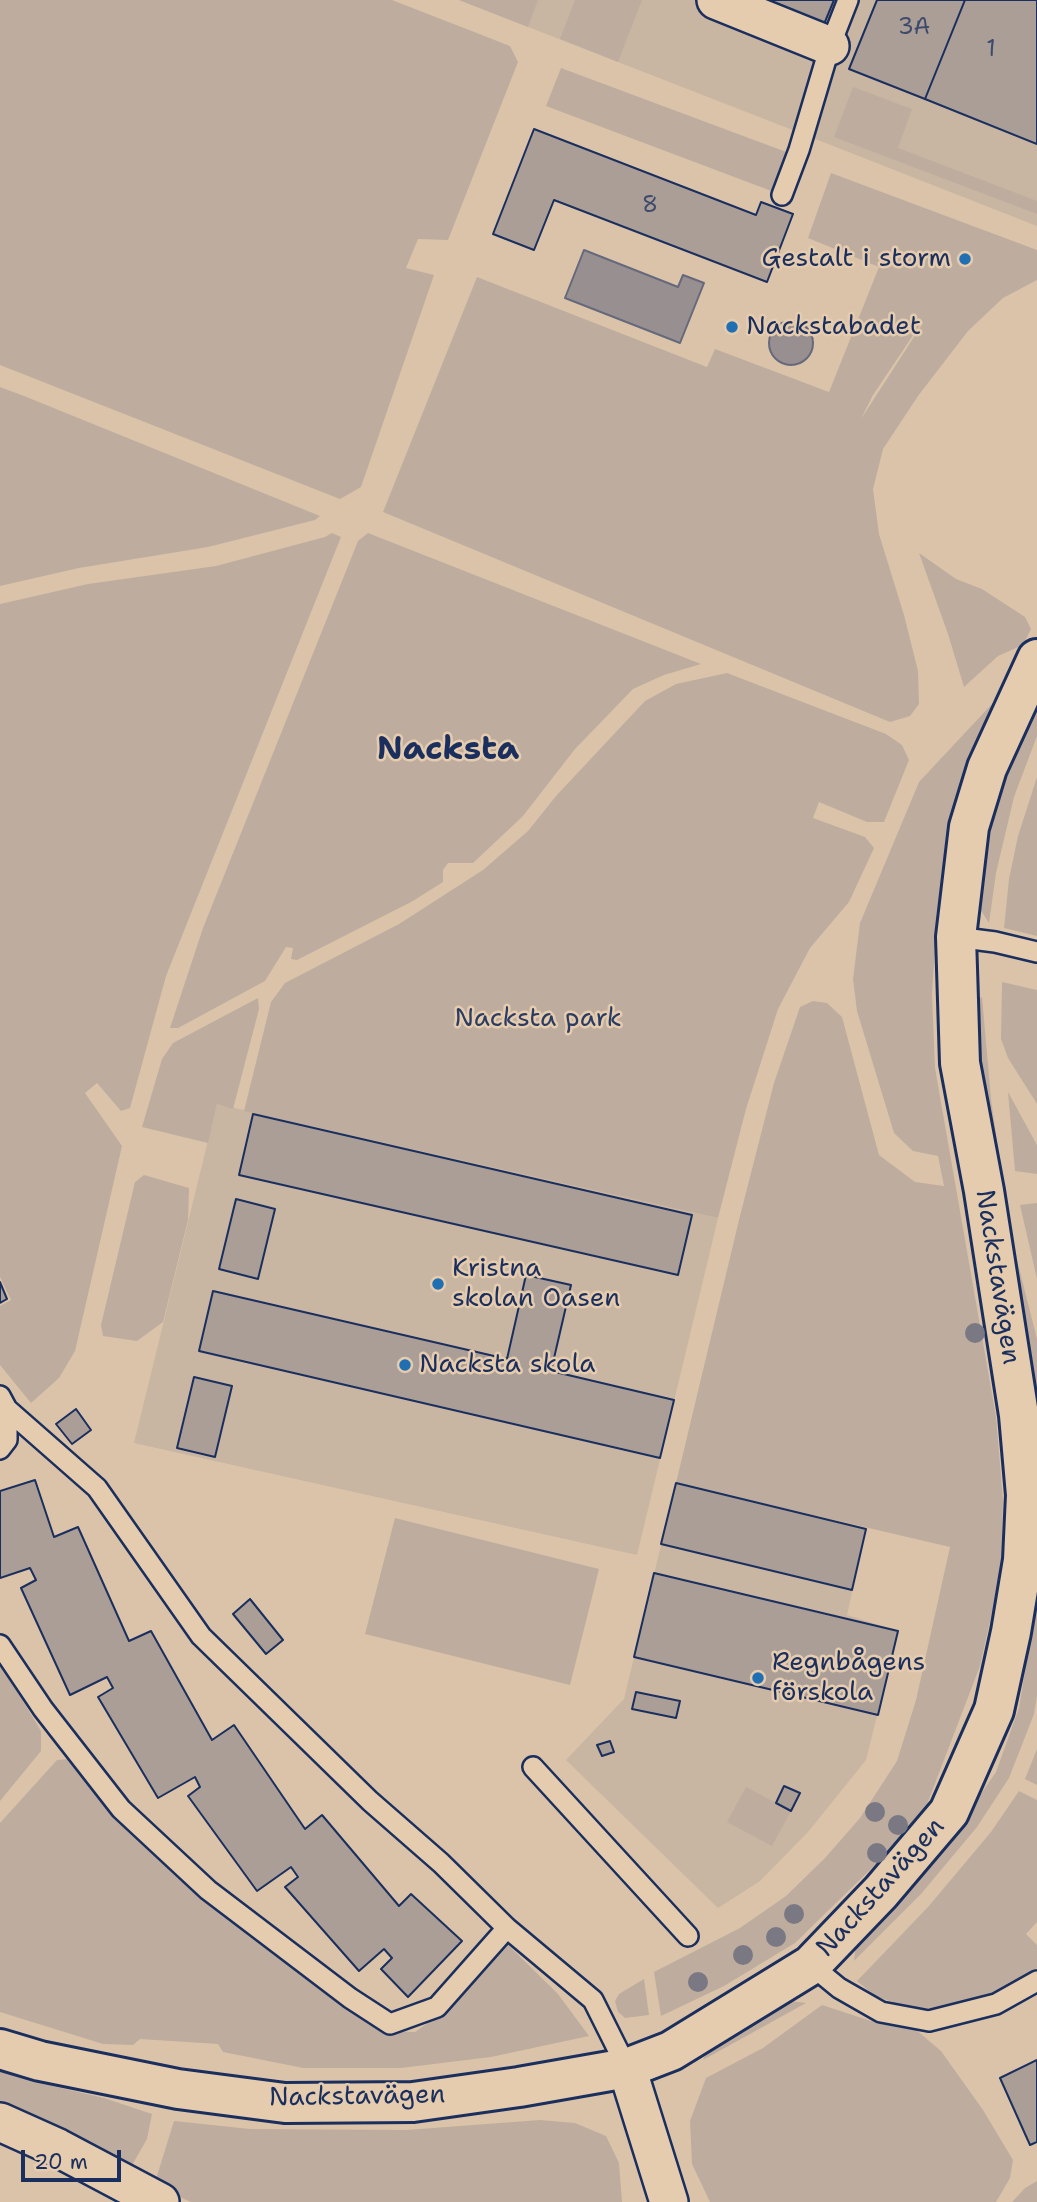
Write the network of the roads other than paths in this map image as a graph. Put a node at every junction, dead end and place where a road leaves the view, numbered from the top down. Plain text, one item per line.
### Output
1 (716, 0) edge
2 (848, 0) edge
3 (830, 46) junction
4 (782, 195) dead end
5 (1037, 659) edge
6 (956, 937) junction
7 (1037, 952) edge
8 (3, 1402) edge
9 (0, 1449) edge
10 (0, 1645) edge
11 (533, 1767) dead end
12 (507, 1928) junction
13 (688, 1936) dead end
14 (811, 1965) junction
15 (1037, 1981) edge
16 (0, 2049) edge
17 (627, 2067) junction
18 (0, 2122) edge
19 (160, 2202) edge
20 (669, 2202) edge

1 - 3 street
2 - 3 lane
3 - 4 lane
5 - 6 street, Nackstavägen
6 - 7 lane
6 - 14 street, Nackstavägen
8 - 9 lane
8 - 12 lane
10 - 12 lane
11 - 13 lane
12 - 17 lane
14 - 15 lane
14 - 17 street, Nackstavägen
16 - 17 street, Nackstavägen
17 - 20 street
18 - 19 street

